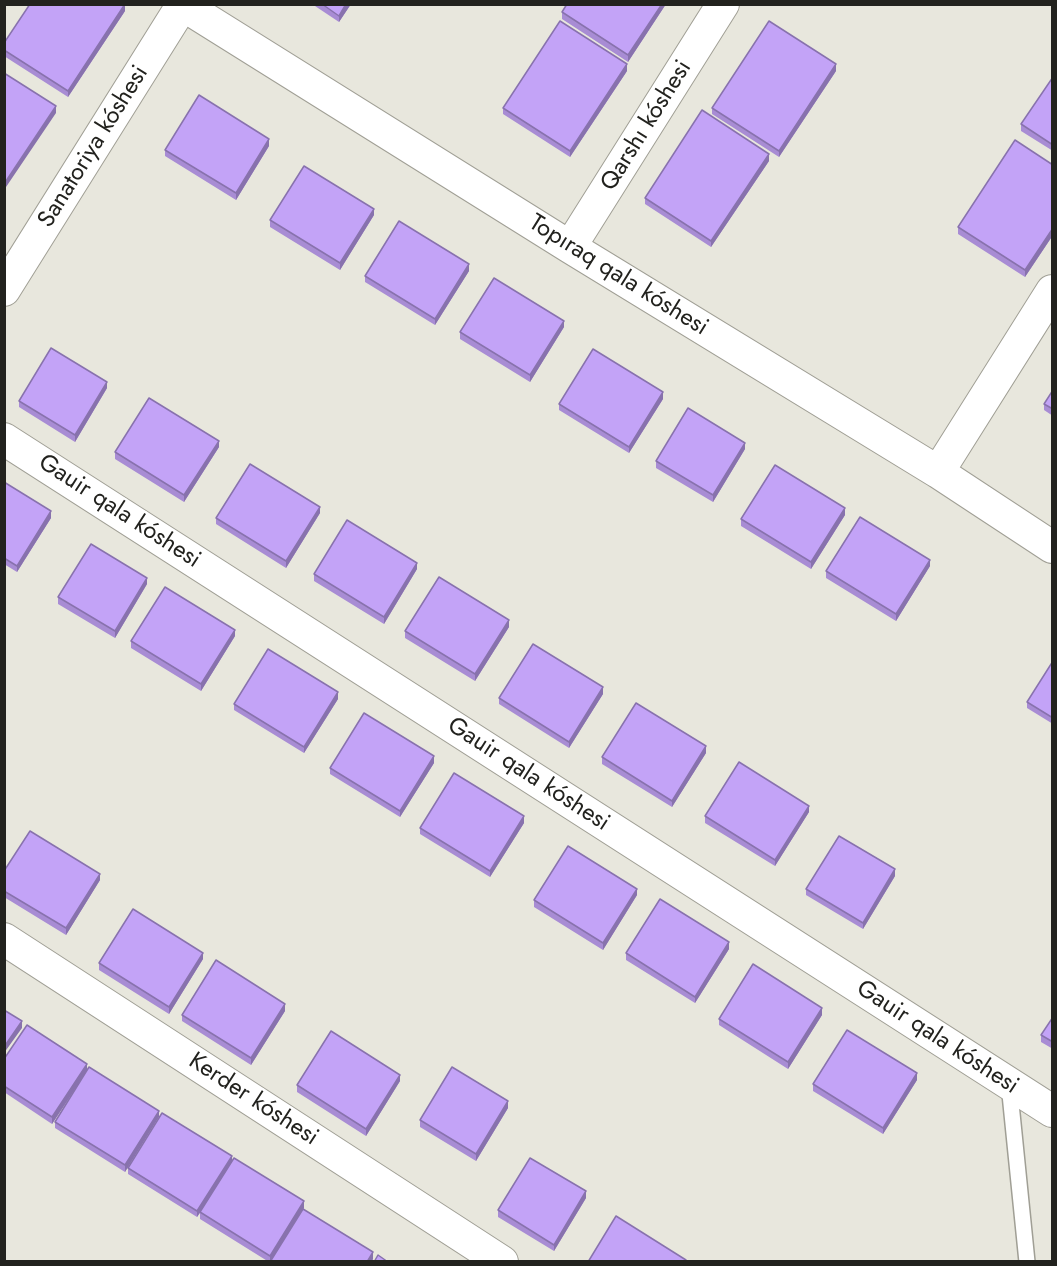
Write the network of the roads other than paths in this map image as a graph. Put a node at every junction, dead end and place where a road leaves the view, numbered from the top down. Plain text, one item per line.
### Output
1 (723, 4) edge
2 (183, 5) edge
3 (570, 247) junction
4 (4, 290) edge
5 (1053, 291) edge
6 (4, 439) edge
7 (938, 472) junction
8 (1053, 547) edge
9 (4, 939) edge
10 (1009, 1084) junction
11 (1053, 1111) edge
12 (502, 1262) edge
13 (1027, 1262) edge

1 - 3 street, Qarshı kóshesi
2 - 3 street, Topıraq qala kóshesi
2 - 4 street, Sanatoriya kóshesi
3 - 7 street, Topıraq qala kóshesi
5 - 7 street
6 - 10 street, Gauir qala kóshesi
7 - 8 street, Topıraq qala kóshesi
9 - 12 street, Kerder kóshesi
10 - 11 street, Gauir qala kóshesi
10 - 13 lane

